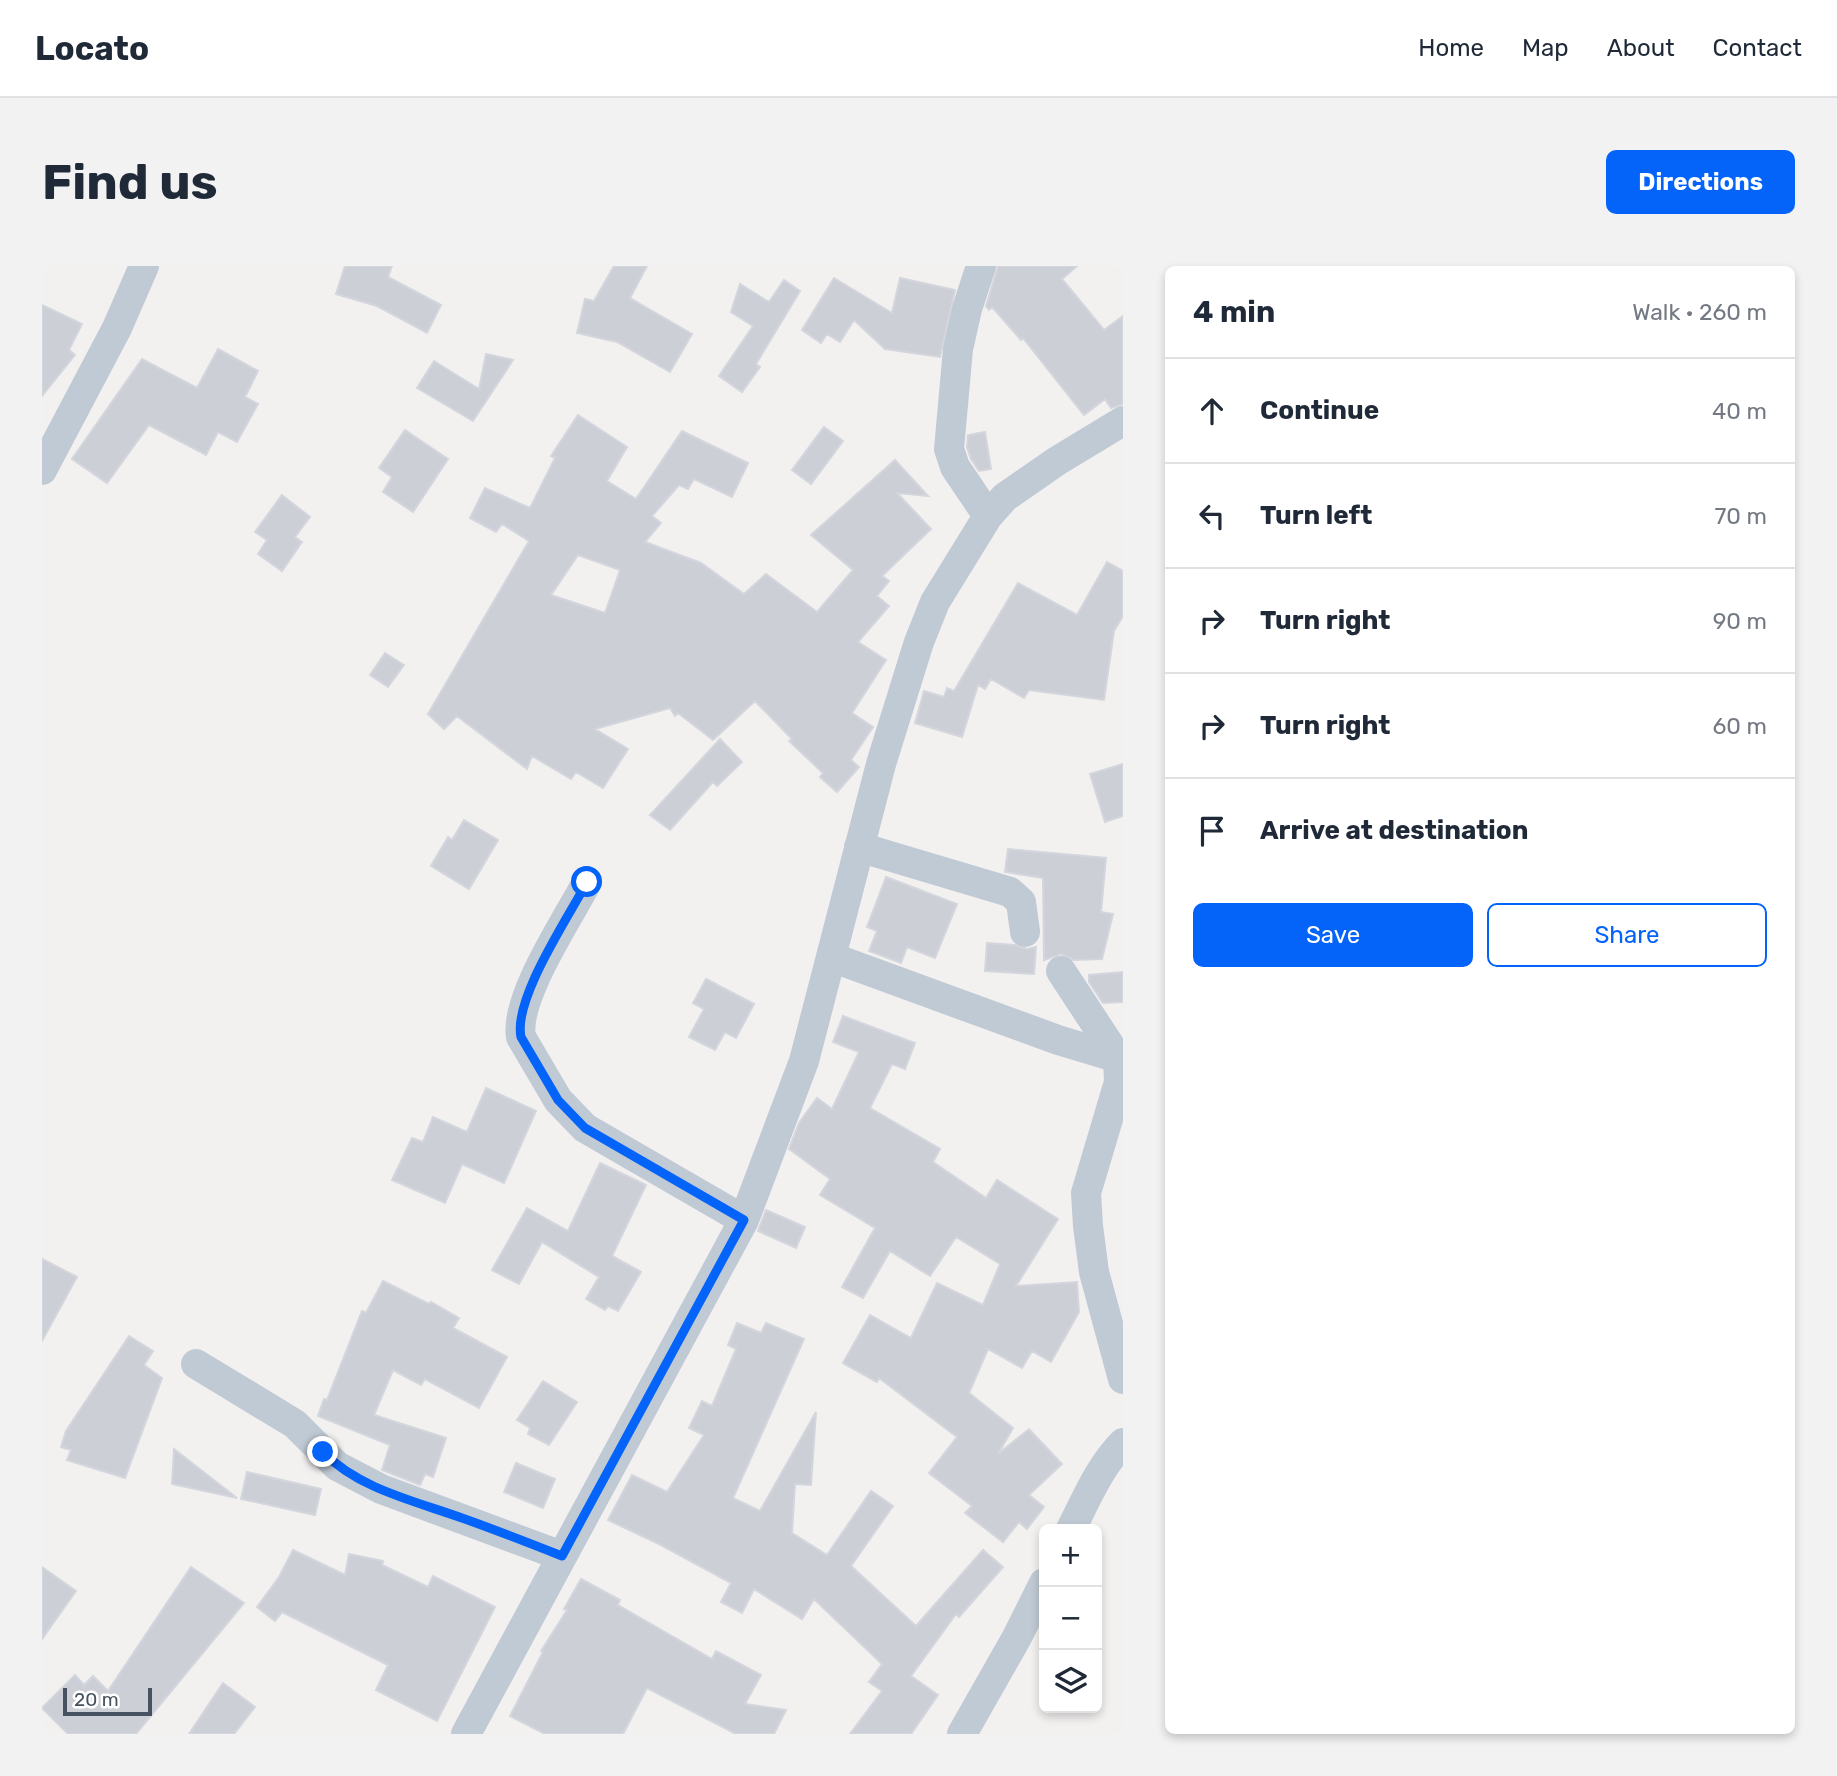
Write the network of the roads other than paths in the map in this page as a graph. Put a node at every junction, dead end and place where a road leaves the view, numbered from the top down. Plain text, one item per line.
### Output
1 (144, 266) edge
2 (981, 266) edge
3 (1123, 421) edge
4 (42, 470) edge
5 (988, 516) junction
6 (859, 847) junction
7 (587, 882) dead end
8 (1025, 932) dead end
9 (831, 957) junction
10 (1061, 971) dead end
11 (1118, 1058) junction
12 (744, 1220) junction
13 (196, 1364) dead end
14 (1123, 1379) edge
15 (1123, 1443) edge
16 (1074, 1524) edge
17 (562, 1556) junction
18 (1042, 1587) edge
19 (466, 1734) edge
20 (962, 1734) edge

1 - 4 street
2 - 5 street
3 - 5 street
5 - 6 street
6 - 8 street
6 - 9 street
7 - 12 street
9 - 11 street
9 - 12 street
10 - 11 street
11 - 14 street
12 - 17 street
13 - 17 street
15 - 16 street
17 - 19 street
18 - 20 street

